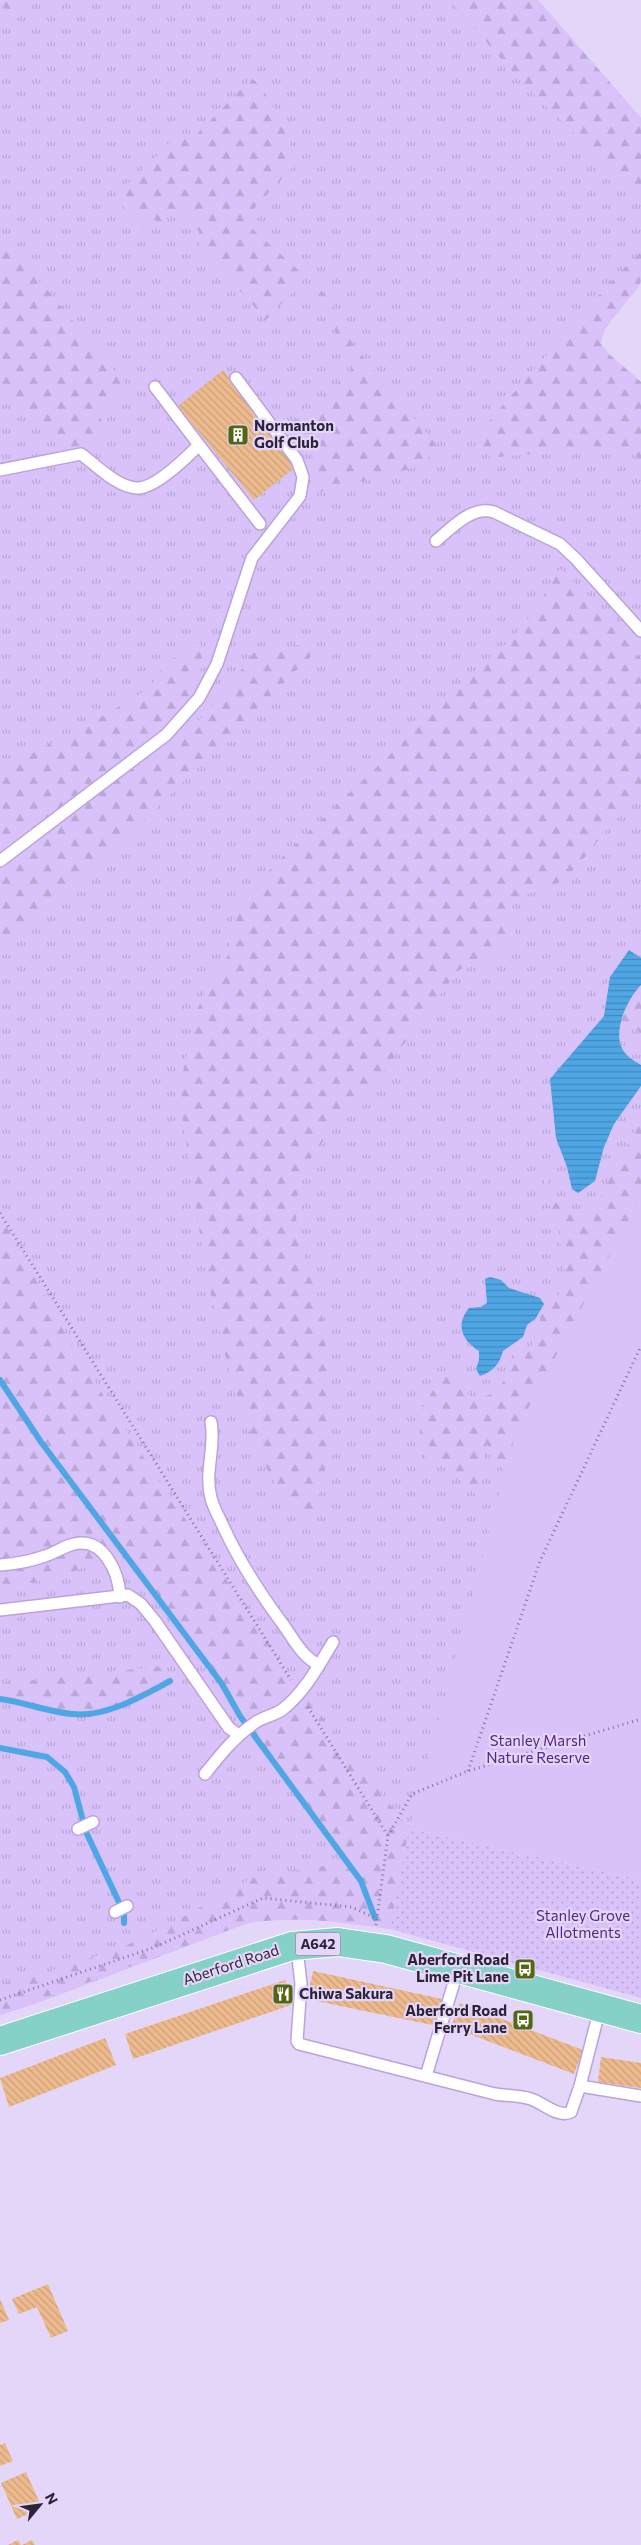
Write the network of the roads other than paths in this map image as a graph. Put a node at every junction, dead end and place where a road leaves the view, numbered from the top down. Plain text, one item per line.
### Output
1 (236, 378) dead end
2 (155, 388) dead end
3 (199, 445) junction
4 (0, 470) edge
5 (260, 524) dead end
6 (436, 541) dead end
7 (641, 631) edge
8 (0, 861) edge
9 (211, 1422) dead end
10 (0, 1565) edge
11 (120, 1597) junction
12 (0, 1610) edge
13 (333, 1642) dead end
14 (319, 1665) junction
15 (239, 1735) junction
16 (205, 1774) dead end
17 (93, 1822) dead end
18 (78, 1829) dead end
19 (127, 1906) dead end
20 (115, 1912) dead end
21 (298, 1958) dead end
22 (458, 1968) junction
23 (600, 2008) junction
24 (641, 2019) edge
25 (0, 2042) edge
26 (426, 2076) junction
27 (580, 2086) junction
28 (641, 2096) edge

1 - 8 lane
2 - 3 lane
3 - 4 lane
3 - 5 lane
6 - 7 lane
9 - 14 lane
10 - 11 lane
11 - 12 lane
11 - 15 lane
13 - 14 lane
14 - 15 lane
15 - 16 lane
17 - 18 lane
19 - 20 lane
21 - 26 lane
22 - 23 main road, Aberford Road / A642
22 - 25 main road, Aberford Road / A642
22 - 26 lane
23 - 24 main road, Aberford Road / A642
23 - 27 lane
26 - 27 lane
27 - 28 lane

